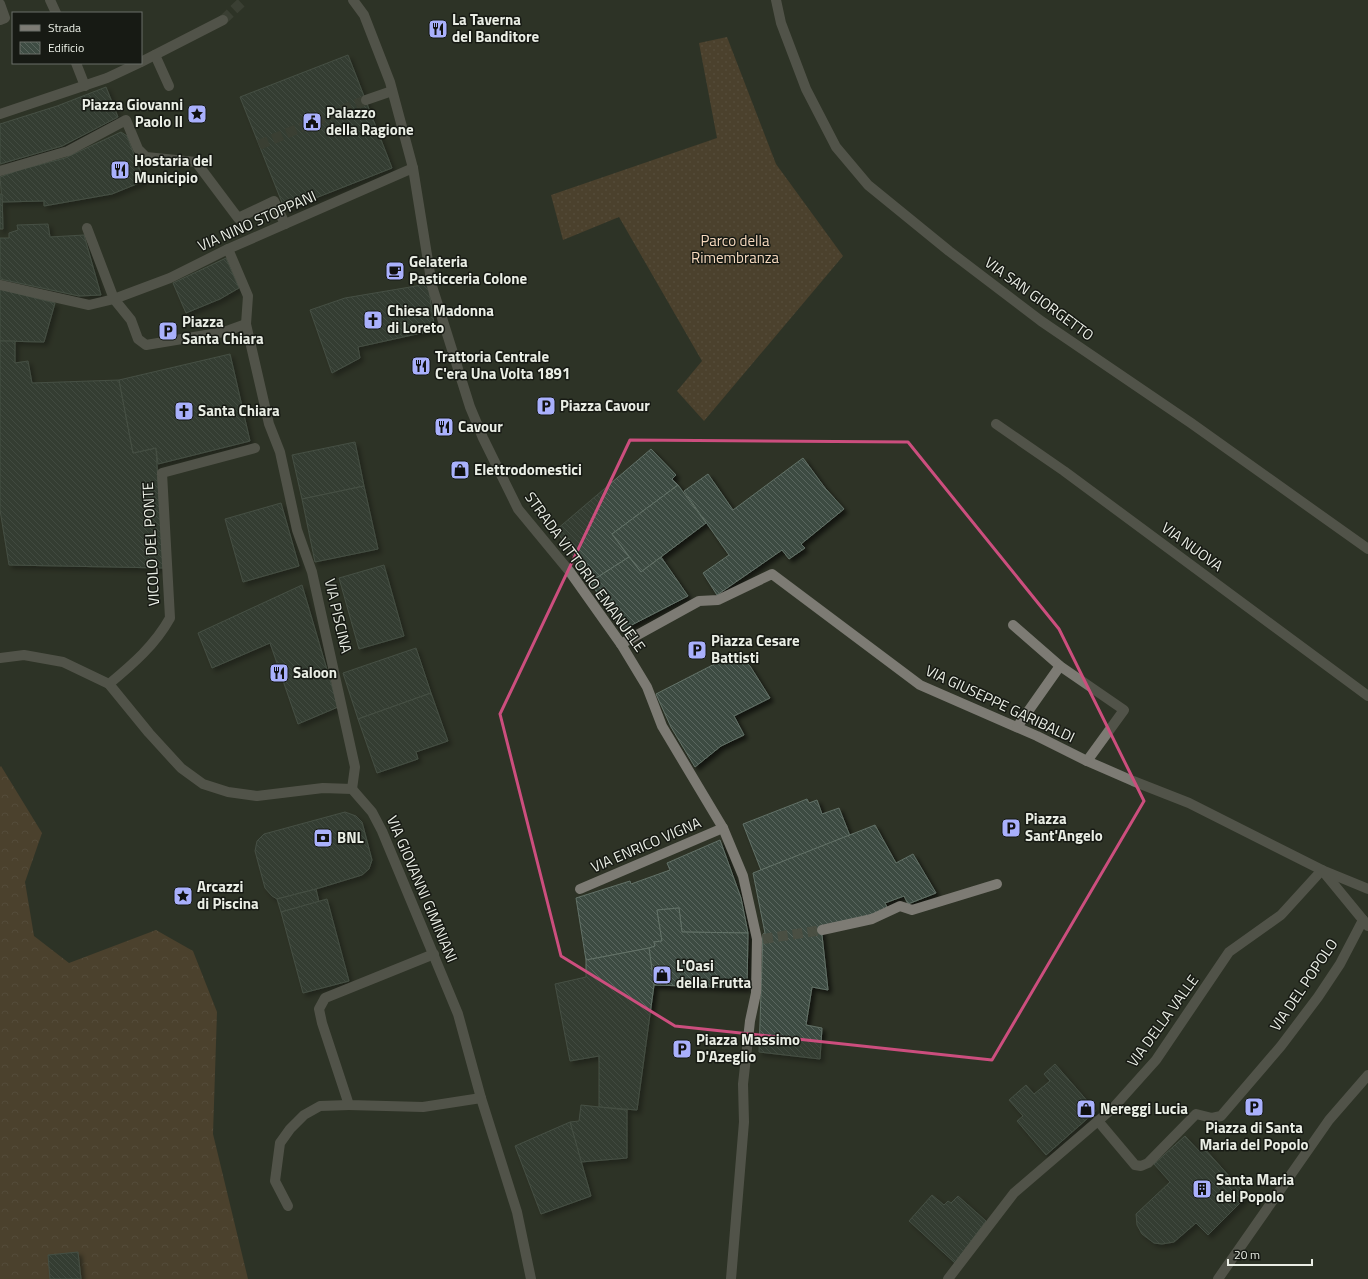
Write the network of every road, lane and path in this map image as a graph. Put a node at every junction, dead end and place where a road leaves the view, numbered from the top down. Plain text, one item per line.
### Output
1 (50, 0) edge
2 (353, 0) edge
3 (776, 0) edge
4 (0, 4) edge
5 (56, 12) edge
6 (0, 20) edge
7 (223, 20) tunnel mouth
8 (155, 55) junction
9 (142, 61) edge
10 (76, 64) edge
11 (136, 64) edge
12 (85, 86) junction
13 (169, 86) dead end
14 (392, 91) junction
15 (366, 100) tunnel mouth
16 (0, 114) edge
17 (413, 168) junction
18 (0, 171) edge
19 (285, 224) junction
20 (87, 228) dead end
21 (228, 249) junction
22 (0, 285) edge
23 (114, 299) junction
24 (246, 324) junction
25 (996, 424) dead end
26 (255, 448) dead end
27 (1368, 550) edge
28 (1013, 625) dead end
29 (621, 644) junction
30 (0, 658) edge
31 (1060, 666) junction
32 (109, 684) junction
33 (1368, 696) edge
34 (1017, 727) junction
35 (1086, 761) junction
36 (352, 789) junction
37 (723, 828) junction
38 (1322, 870) junction
39 (997, 884) dead end
40 (1368, 888) edge
41 (580, 889) dead end
42 (1365, 923) edge
43 (822, 930) tunnel mouth
44 (434, 954) junction
45 (1368, 1075) edge
46 (481, 1098) junction
47 (349, 1105) junction
48 (1098, 1121) junction
49 (288, 1206) dead end
50 (531, 1279) edge
51 (731, 1279) edge
52 (948, 1279) edge
53 (1218, 1279) edge

1 - 5 street
2 - 14 street, STRADA VITTORIO EMANUELE
3 - 27 street, VIA SAN GIORGETTO
4 - 6 street
7 - 8 street
8 - 9 street
8 - 13 street
10 - 12 street
11 - 12 street
12 - 16 street
14 - 15 street
14 - 17 street, STRADA VITTORIO EMANUELE
17 - 19 street, VIA NINO STOPPANI
17 - 29 street, STRADA VITTORIO EMANUELE
18 - 19 street
19 - 21 street, VIA NINO STOPPANI
20 - 23 street
21 - 23 street, VIA NINO STOPPANI
21 - 24 street, VIA PISCINA
22 - 23 street, VIA NINO STOPPANI
23 - 24 street
24 - 36 street, VIA PISCINA
25 - 33 street, VIA NUOVA
26 - 32 street, VICOLO DEL PONTE
28 - 31 street
29 - 34 street, VIA GIUSEPPE GARIBALDI
29 - 37 street, STRADA VITTORIO EMANUELE
30 - 32 street
31 - 34 street
31 - 35 street
32 - 36 street
34 - 35 street, VIA GIUSEPPE GARIBALDI
35 - 38 street, VIA GIUSEPPE GARIBALDI
36 - 44 street, VIA GIOVANNI GIMINIANI
37 - 41 street, VIA ENRICO VIGNA
37 - 51 street, STRADA VITTORIO EMANUELE
38 - 40 street
38 - 42 street, VIA GIUSEPPE GARIBALDI
38 - 48 street, VIA DELLA VALLE
39 - 43 street
42 - 48 street, VIA DEL POPOLO
44 - 46 street, VIA GIOVANNI GIMINIANI
44 - 47 street
45 - 53 street
46 - 47 street
46 - 50 street, VIA GIOVANNI GIMINIANI
47 - 49 street
48 - 52 street, VIA DELLA VALLE

